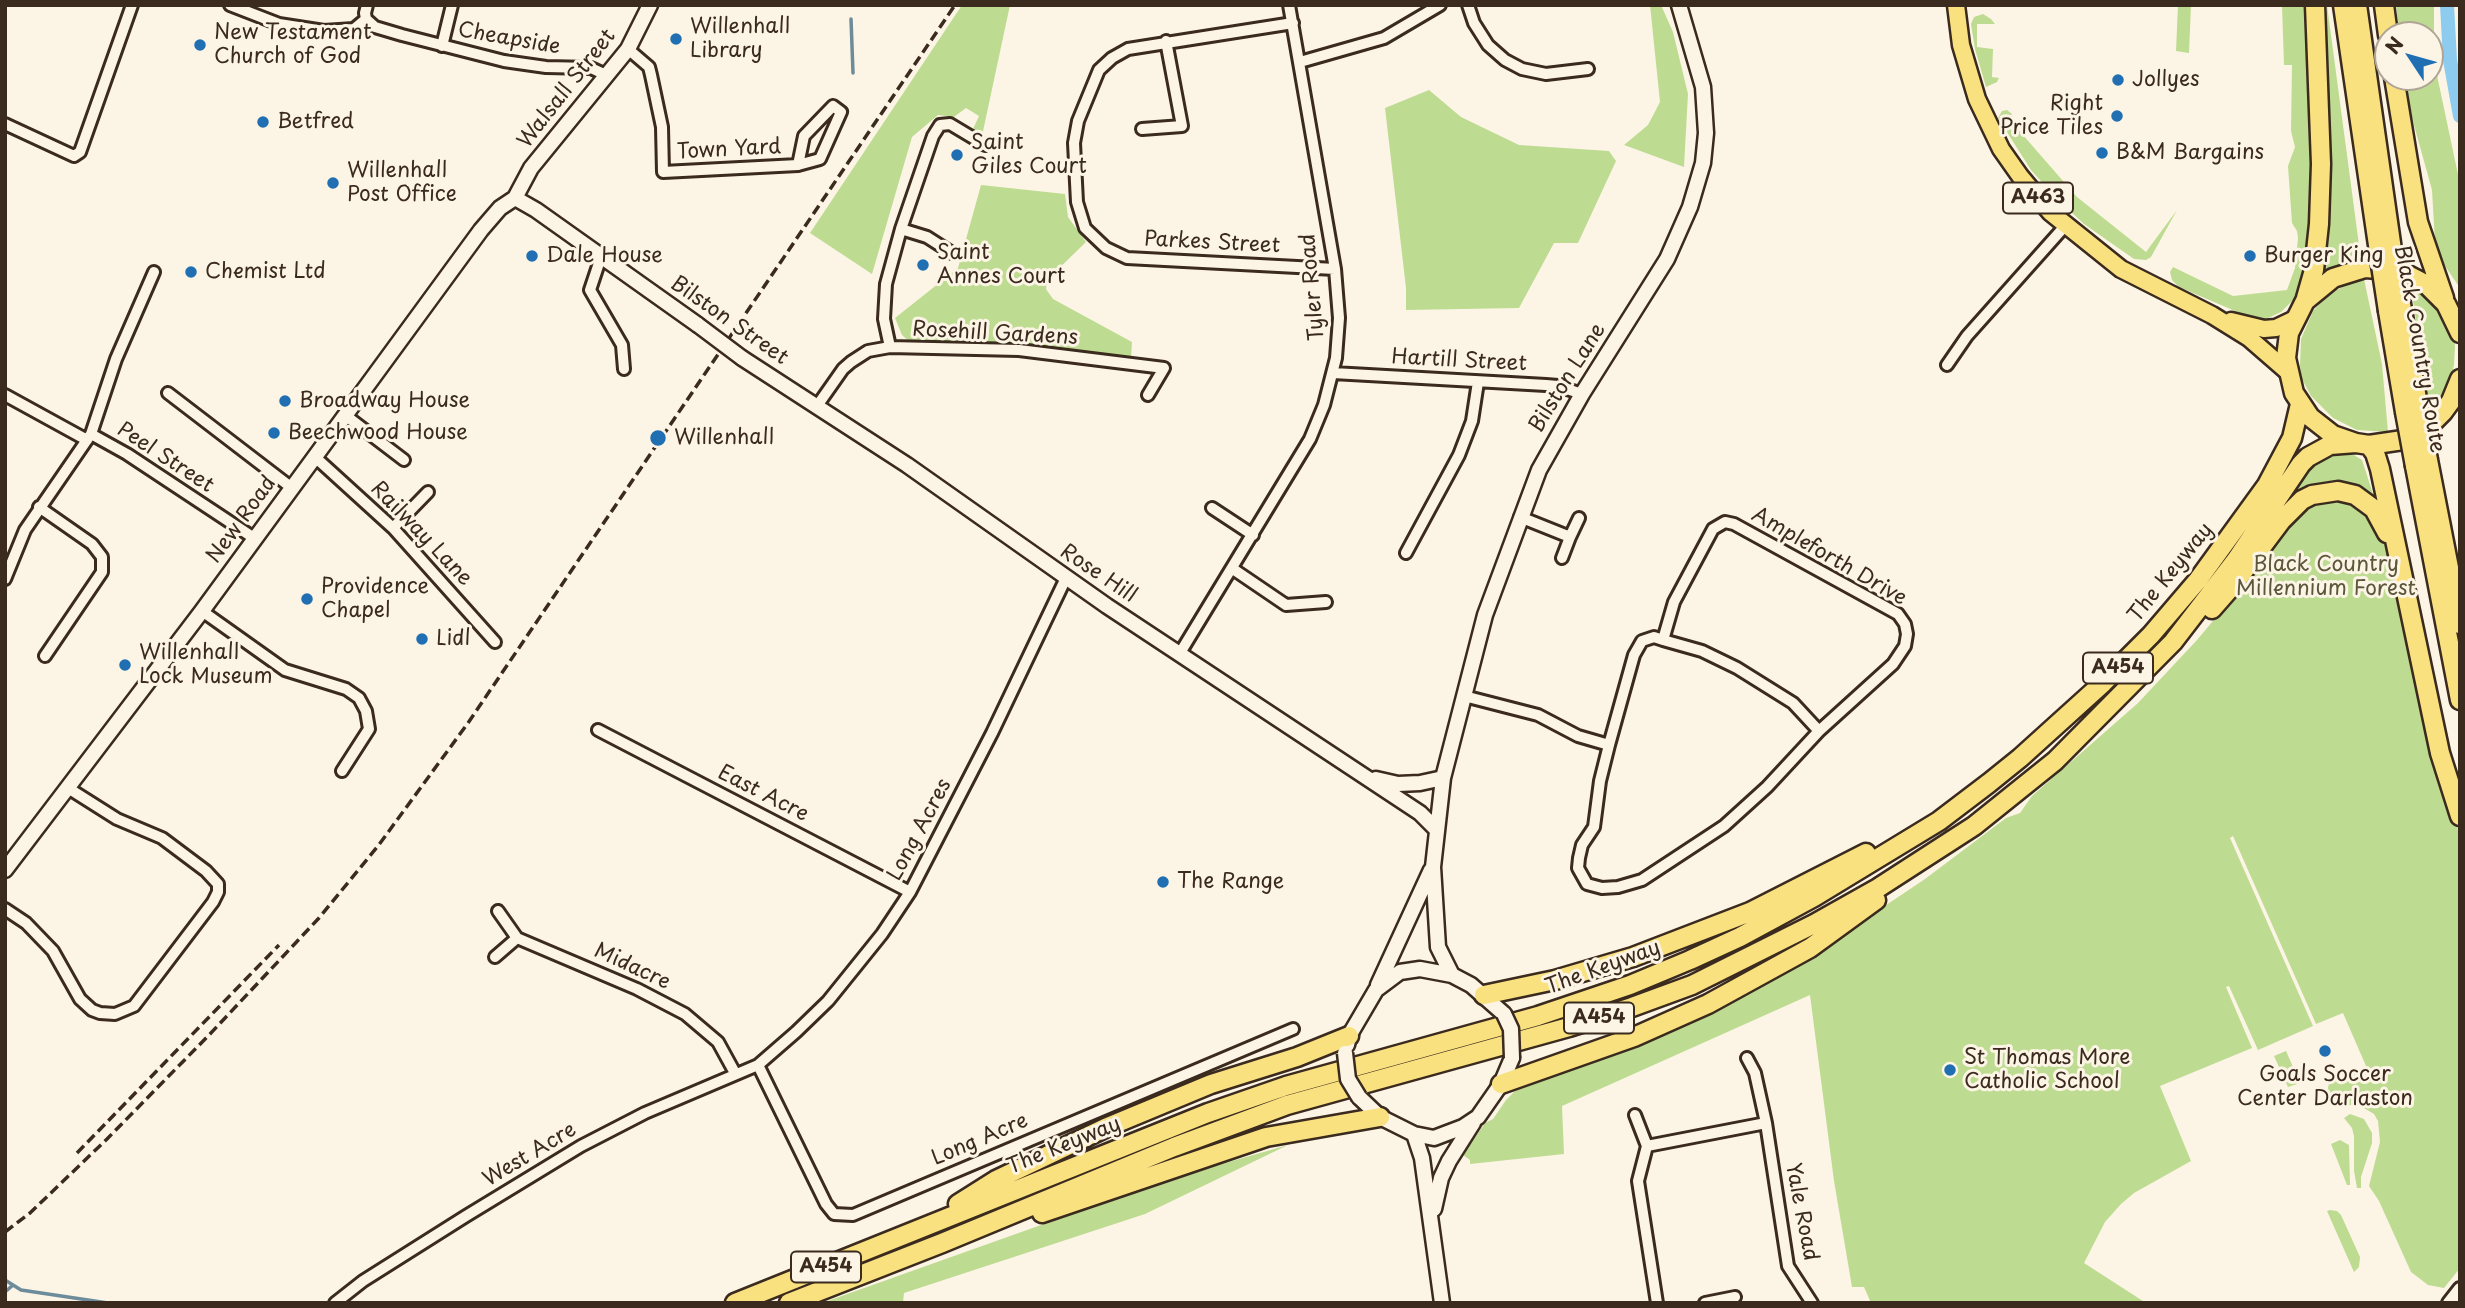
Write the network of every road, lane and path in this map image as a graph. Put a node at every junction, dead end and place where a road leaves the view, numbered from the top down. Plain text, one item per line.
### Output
1 (132, 5) edge
2 (230, 5) edge
3 (367, 5) edge
4 (452, 5) edge
5 (650, 5) edge
6 (1289, 5) edge
7 (1440, 5) edge
8 (1468, 5) edge
9 (1679, 5) edge
10 (1956, 5) edge
11 (2315, 5) edge
12 (2343, 5) edge
13 (2357, 5) edge
14 (366, 19) junction
15 (1293, 23) junction
16 (1166, 41) junction
17 (442, 46) junction
18 (628, 49) junction
19 (1300, 62) junction
20 (1588, 69) dead end
21 (606, 75) junction
22 (2396, 91) edge
23 (5, 124) edge
24 (1142, 129) dead end
25 (985, 145) dead end
26 (798, 165) junction
27 (515, 198) junction
28 (2065, 226) junction
29 (901, 229) junction
30 (2385, 251) junction
31 (952, 253) dead end
32 (601, 257) junction
33 (1335, 269) junction
34 (154, 272) dead end
35 (2305, 302) junction
36 (2446, 304) junction
37 (2213, 315) junction
38 (2295, 319) junction
39 (2460, 333) edge
40 (890, 347) junction
41 (1947, 365) dead end
42 (624, 369) dead end
43 (2287, 371) junction
44 (1333, 373) junction
45 (2460, 379) edge
46 (1478, 382) junction
47 (168, 393) dead end
48 (1582, 394) junction
49 (1148, 395) dead end
50 (5, 396) edge
51 (2300, 404) junction
52 (817, 406) junction
53 (345, 415) junction
54 (89, 437) junction
55 (2363, 444) junction
56 (315, 457) junction
57 (404, 460) dead end
58 (2421, 463) junction
59 (292, 488) junction
60 (428, 492) dead end
61 (39, 507) junction
62 (1212, 508) dead end
63 (1520, 517) junction
64 (1579, 518) dead end
65 (393, 528) junction
66 (1253, 535) junction
67 (1570, 537) junction
68 (254, 538) junction
69 (1406, 553) dead end
70 (1562, 558) dead end
71 (1233, 569) junction
72 (2401, 573) junction
73 (1066, 578) junction
74 (5, 579) edge
75 (1326, 602) dead end
76 (202, 611) junction
77 (2460, 624) edge
78 (1663, 640) junction
79 (495, 642) dead end
80 (2173, 642) junction
81 (1180, 653) junction
82 (45, 656) dead end
83 (1464, 696) junction
84 (2460, 699) edge
85 (598, 730) dead end
86 (1819, 732) junction
87 (1609, 745) junction
88 (342, 771) dead end
89 (1359, 772) junction
90 (1443, 778) junction
91 (68, 788) junction
92 (1975, 793) junction
93 (2460, 816) edge
94 (1974, 826) junction
95 (1437, 830) junction
96 (1433, 866) junction
97 (5, 870) edge
98 (910, 892) junction
99 (5, 909) edge
100 (498, 911) dead end
101 (517, 938) junction
102 (495, 957) dead end
103 (1452, 975) junction
104 (1376, 990) junction
105 (1484, 995) junction
106 (1293, 1029) dead end
107 (1347, 1045) junction
108 (1747, 1058) dead end
109 (758, 1065) junction
110 (735, 1073) junction
111 (1501, 1084) junction
112 (1635, 1115) dead end
113 (1380, 1116) junction
114 (1478, 1117) junction
115 (1766, 1123) junction
116 (1414, 1134) junction
117 (1647, 1146) junction
118 (1432, 1219) junction
119 (916, 1229) junction
120 (942, 1243) junction
121 (2460, 1289) edge
122 (1735, 1297) dead end
123 (335, 1303) edge
124 (735, 1303) edge
125 (789, 1303) edge
126 (1442, 1303) edge
127 (1657, 1303) edge
128 (1705, 1303) edge
129 (1812, 1303) edge
130 (2449, 1303) edge

1 - 23 street
2 - 14 street
3 - 14 street
4 - 17 street
5 - 18 main road, Walsall Street
6 - 15 street, Tyler Road
7 - 19 street
8 - 20 street
9 - 48 main road, Bilston Lane
10 - 28 main road, A463
11 - 35 highway
12 - 30 highway, Black Country Route
13 - 30 highway, Black Country Route
14 - 17 street, Cheapside
15 - 16 street, Parkes Street
15 - 19 street, Tyler Road
16 - 24 street
16 - 33 street, Parkes Street
17 - 21 street, Cheapside
18 - 21 main road, Walsall Street
18 - 26 street, Town Yard
19 - 33 street, Tyler Road
21 - 27 main road, Walsall Street
22 - 36 highway
25 - 29 street
26 - 26 street, Town Yard
27 - 32 main road, Bilston Street
27 - 53 main road, New Road
28 - 37 main road, A463
28 - 41 street
29 - 31 street
29 - 40 street
30 - 58 highway, Black Country Route, bridge
32 - 42 street
32 - 52 main road, Bilston Street, bridge
33 - 44 street, Tyler Road
34 - 54 street
35 - 36 highway
35 - 38 highway
36 - 39 highway
37 - 38 main road
37 - 43 main road
38 - 43 highway
40 - 49 street, Rosehill Gardens
40 - 52 street, Rosehill Gardens
43 - 51 highway
44 - 46 street, Hartill Street
44 - 66 street, Tyler Road
45 - 55 highway, The Keyway
46 - 48 street, Hartill Street
46 - 69 street
47 - 59 street
48 - 63 main road, Bilston Lane
50 - 54 street, Peel Street
51 - 55 highway
51 - 92 highway, The Keyway / A454
52 - 73 main road, Rose Hill
53 - 56 main road, New Road
53 - 57 street
54 - 61 street
54 - 68 street, Peel Street
55 - 72 highway
55 - 80 highway, The Keyway / A454
56 - 59 main road, New Road
56 - 65 street, Railway Lane
58 - 77 highway, Black Country Route
58 - 84 highway, Black Country Route
59 - 68 main road, New Road
60 - 65 street
61 - 74 street
61 - 82 street
62 - 66 street
63 - 67 street
63 - 83 main road, Bilston Lane
64 - 67 street
65 - 79 street, Railway Lane
66 - 71 street, Tyler Road
67 - 70 street
68 - 76 main road, New Road
71 - 75 street
71 - 81 street, Tyler Road
72 - 80 highway
72 - 93 highway
73 - 81 main road, Rose Hill
73 - 98 street, Long Acres
76 - 88 street
76 - 91 main road, New Road
78 - 86 street
78 - 86 street, Ampleforth Drive
78 - 87 street
80 - 94 highway, The Keyway / A454
81 - 89 main road, Rose Hill
83 - 87 street
83 - 90 main road, Bilston Lane
85 - 98 street, East Acre
86 - 87 street
89 - 90 main road, Rose Hill
89 - 95 main road, Rose Hill
90 - 95 main road, Bilston Lane
91 - 97 main road, New Road
91 - 99 street
92 - 105 highway
92 - 119 highway, The Keyway / A454
94 - 111 highway
94 - 120 highway, The Keyway / A454
95 - 96 main road, Bilston Lane
96 - 103 main road
96 - 104 main road
98 - 109 street, Long Acres
100 - 101 street
101 - 102 street
101 - 110 street, Midacre
103 - 104 main road
103 - 105 main road
104 - 107 main road
105 - 111 main road, bridge
106 - 109 street, Long Acre
107 - 113 main road, bridge
107 - 119 highway
108 - 115 street, Yale Road
109 - 110 street, West Acre
110 - 123 street, West Acre
111 - 114 main road
112 - 117 street
113 - 116 main road
113 - 120 highway
114 - 116 main road
114 - 118 main road
115 - 117 street
115 - 129 street, Yale Road
116 - 118 main road
117 - 127 street
118 - 126 main road
119 - 124 highway, The Keyway / A454
120 - 125 highway, The Keyway / A454
121 - 130 street
122 - 128 street

